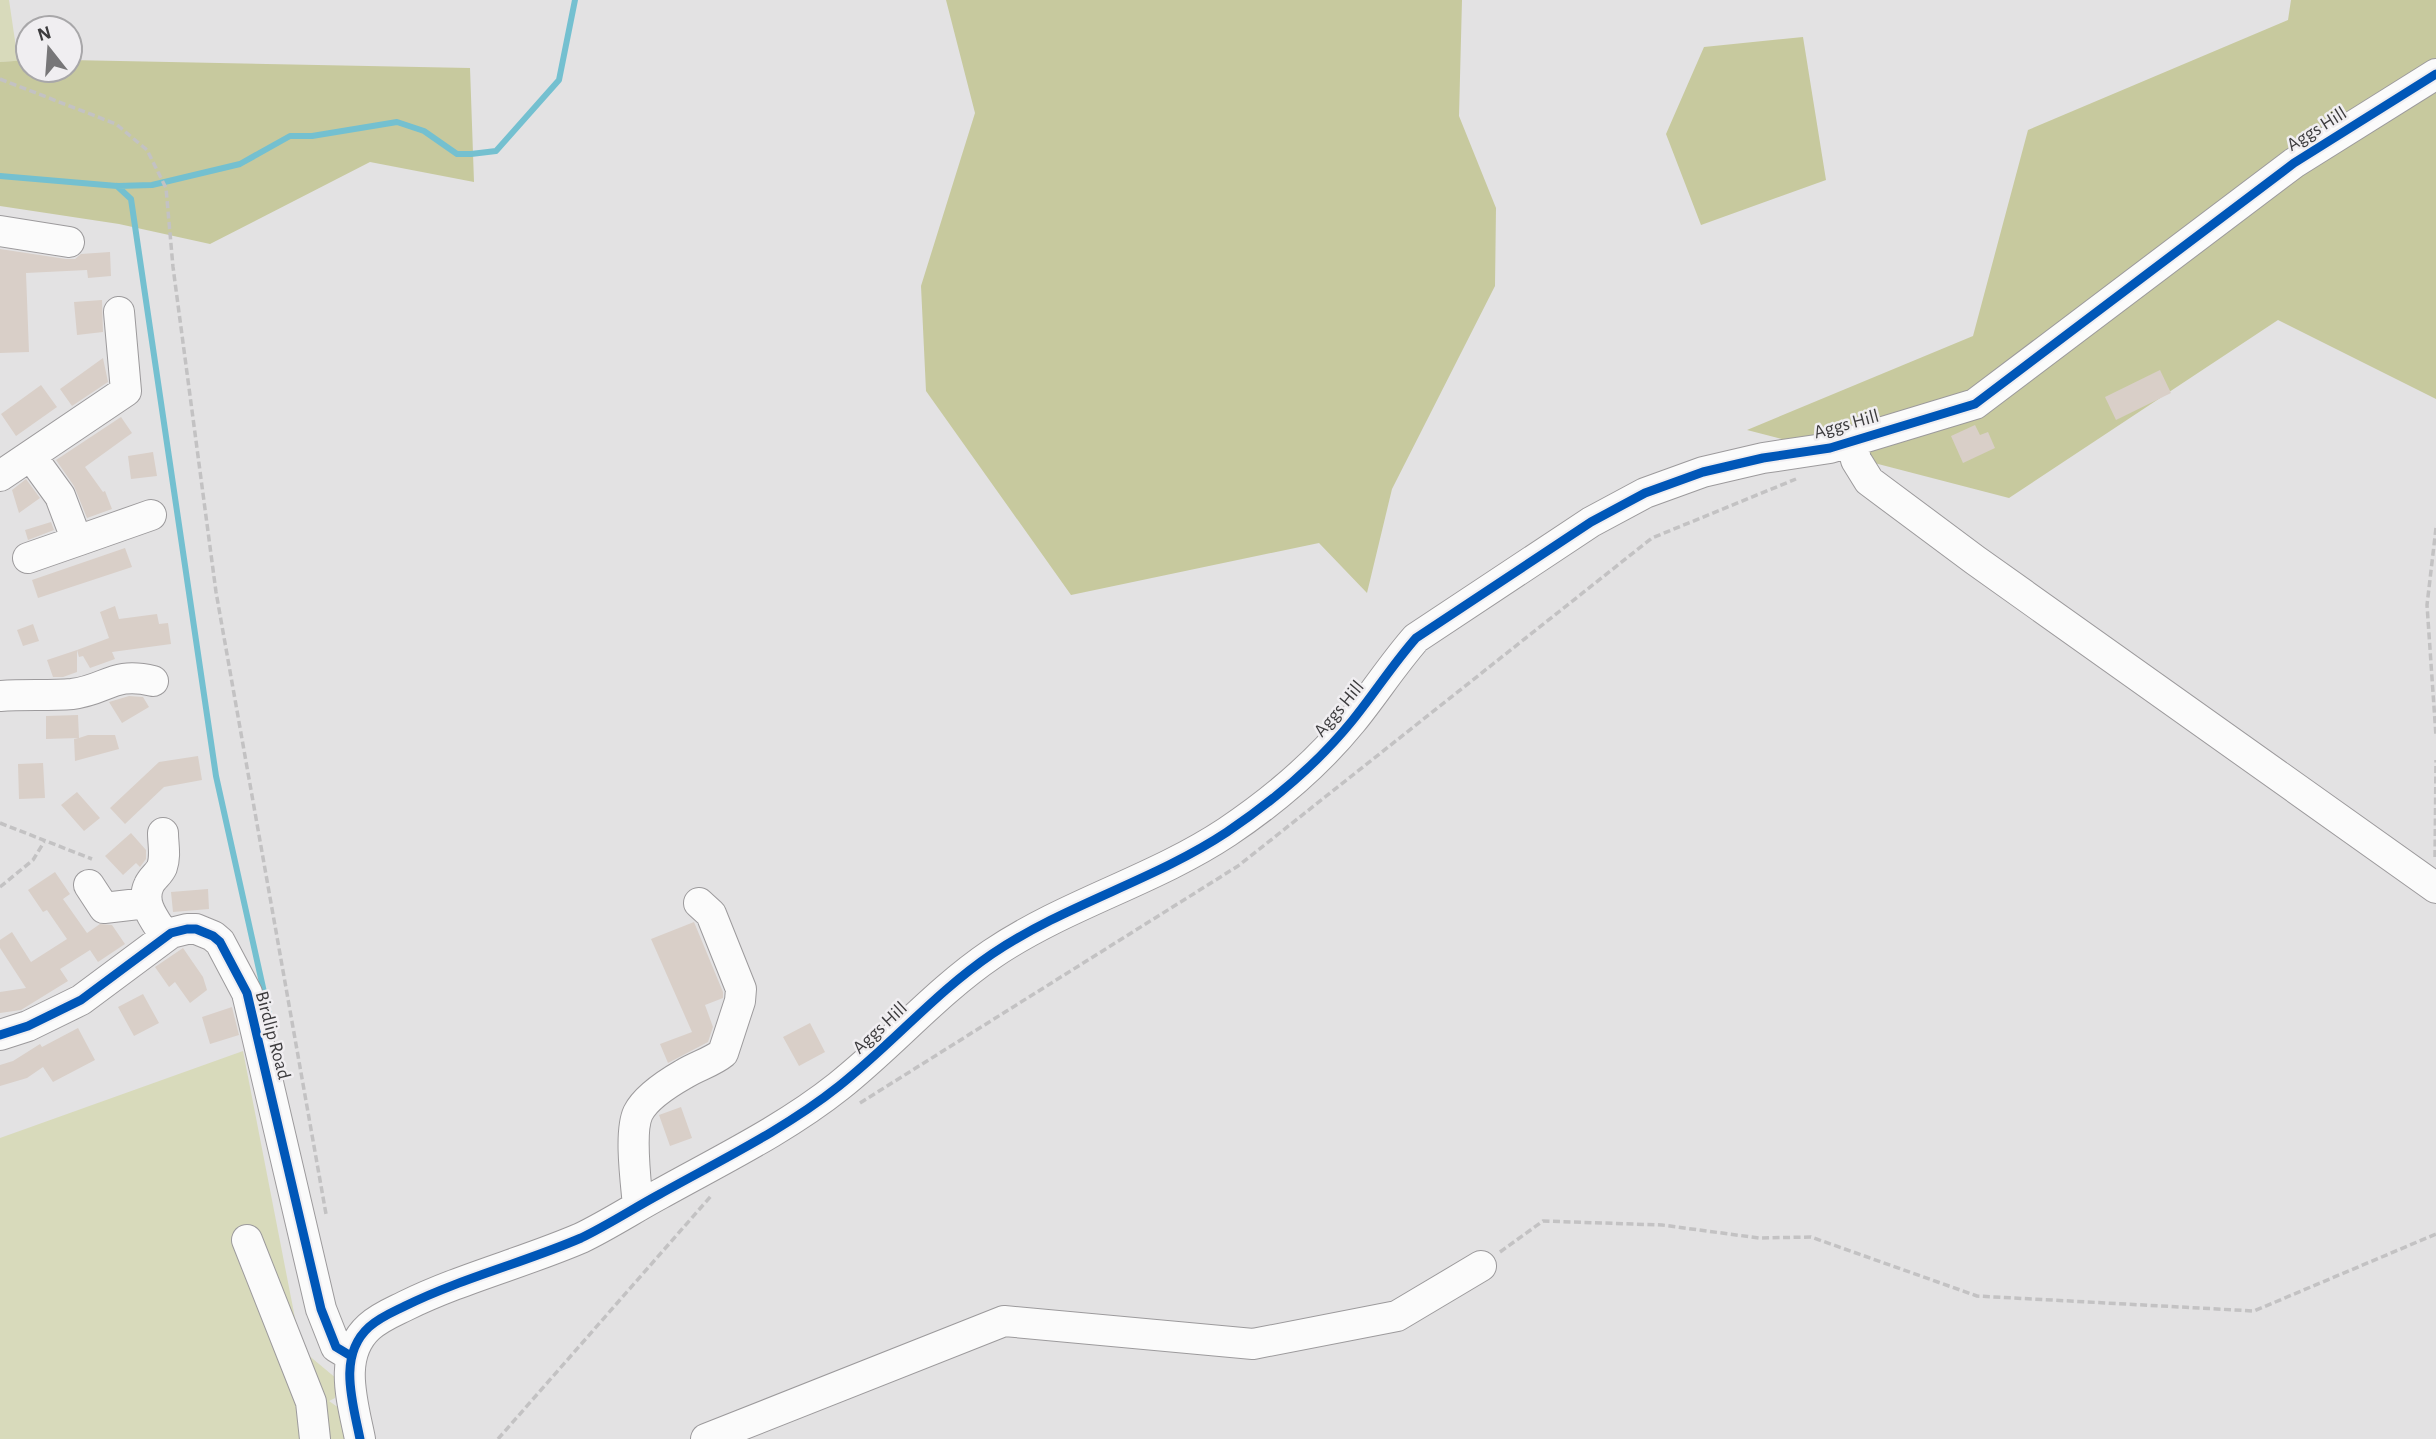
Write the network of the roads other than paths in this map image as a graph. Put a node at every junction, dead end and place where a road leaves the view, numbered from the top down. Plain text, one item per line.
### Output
1 (2436, 74) edge
2 (0, 231) edge
3 (69, 242) dead end
4 (119, 312) dead end
5 (1852, 441) junction
6 (31, 456) junction
7 (0, 476) edge
8 (151, 515) dead end
9 (77, 541) junction
10 (28, 558) dead end
11 (153, 681) dead end
12 (0, 696) edge
13 (163, 833) dead end
14 (93, 874) road end
15 (2436, 888) edge
16 (147, 903) junction
17 (699, 903) dead end
18 (165, 936) junction
19 (0, 1035) edge
20 (638, 1206) junction
21 (247, 1240) dead end
22 (1481, 1266) road end
23 (344, 1351) junction
24 (302, 1377) junction
25 (357, 1426) edge
26 (315, 1439) edge
27 (706, 1439) edge

1 - 5 street, Aggs Hill
2 - 3 street
4 - 6 street
5 - 15 street
5 - 20 street, Aggs Hill
6 - 7 street
6 - 9 street
8 - 9 street
9 - 10 street
11 - 12 street
13 - 16 street
14 - 16 street
16 - 18 street
17 - 20 street
18 - 19 street
18 - 23 street, Birdlip Road
20 - 23 street, Aggs Hill
21 - 24 street
22 - 27 street
23 - 25 street
24 - 25 street
24 - 26 street

